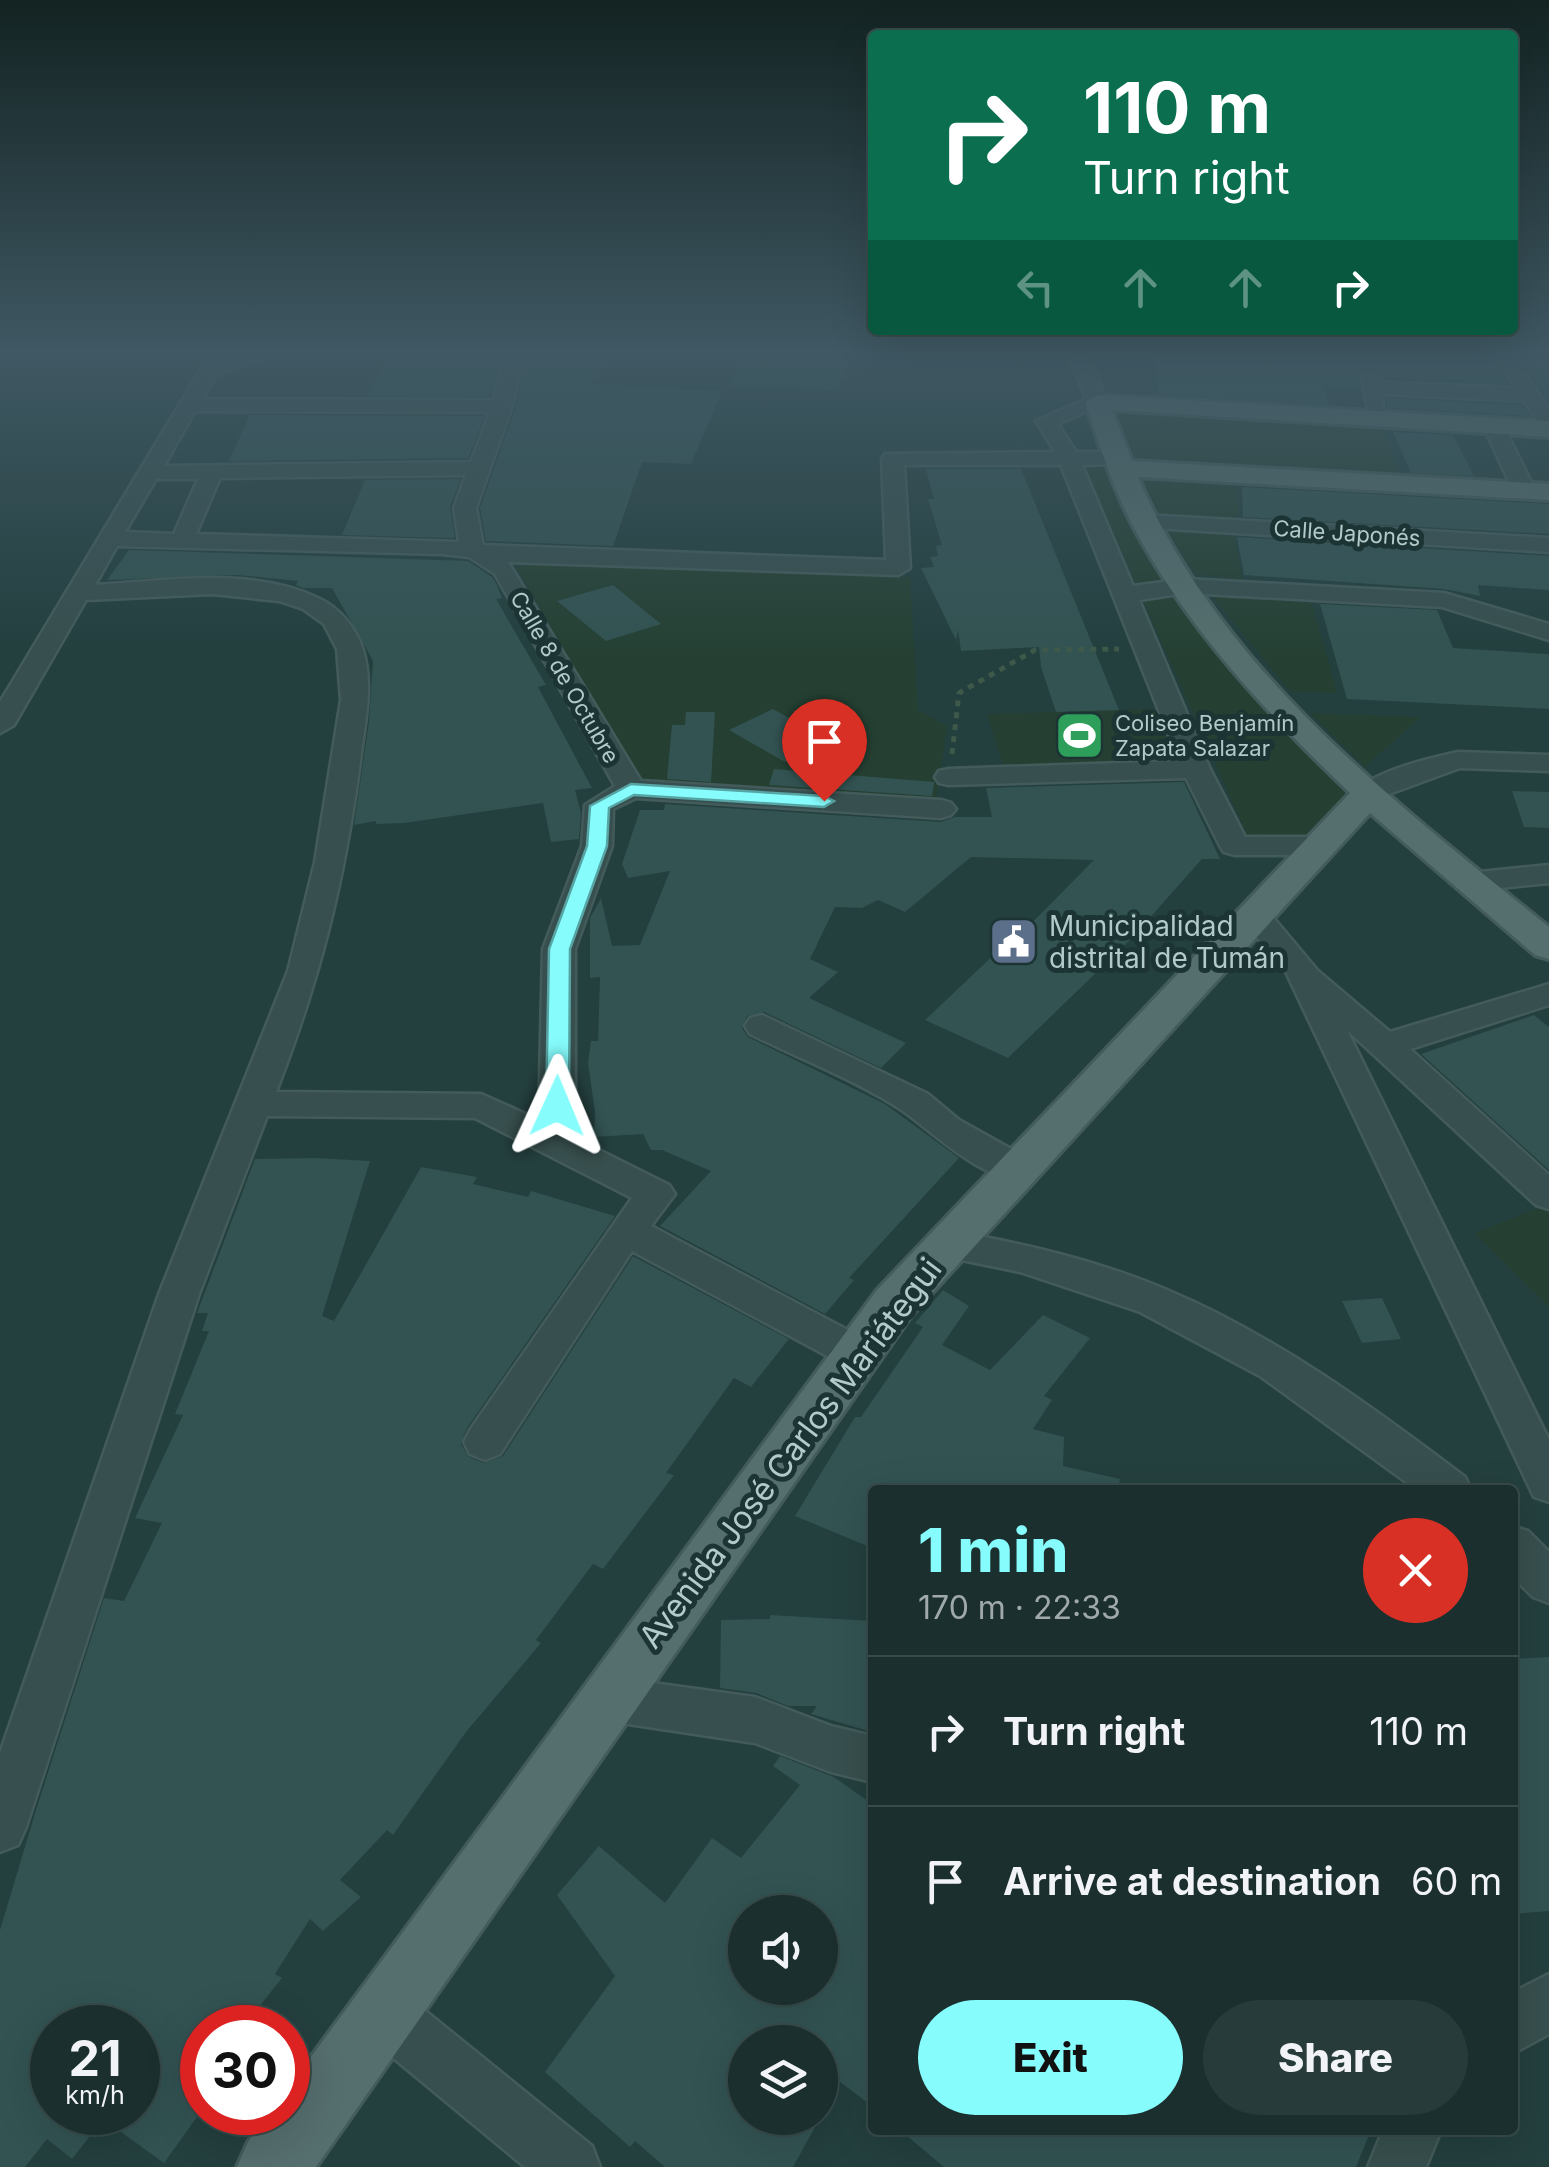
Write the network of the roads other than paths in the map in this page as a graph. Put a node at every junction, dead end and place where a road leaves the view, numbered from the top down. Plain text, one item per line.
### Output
1 (160, 450) edge
2 (486, 450) edge
3 (1064, 450) edge
4 (1115, 450) edge
5 (1509, 450) edge
6 (1069, 458) junction
7 (1120, 463) junction
8 (480, 468) junction
9 (212, 472) junction
10 (147, 473) junction
11 (1537, 491) edge
12 (1145, 522) junction
13 (110, 539) junction
14 (181, 542) junction
15 (1549, 545) edge
16 (472, 549) junction
17 (1186, 586) junction
18 (78, 593) junction
19 (1128, 594) junction
20 (1549, 632) edge
21 (0, 725) edge
22 (1549, 762) edge
23 (1196, 769) junction
24 (949, 777) road end
25 (631, 789) junction
26 (1370, 792) junction
27 (941, 809) dead end
28 (1320, 846) junction
29 (1549, 874) edge
30 (1470, 882) junction
31 (1255, 916) junction
32 (1549, 948) edge
33 (1301, 969) junction
34 (1549, 994) edge
35 (762, 1026) dead end
36 (1386, 1046) junction
37 (254, 1104) junction
38 (557, 1145) junction
39 (1016, 1168) junction
40 (1549, 1196) edge
41 (626, 1230) junction
42 (946, 1244) junction
43 (860, 1355) junction
44 (485, 1442) dead end
45 (1543, 1456) edge
46 (1443, 1485) edge
47 (1518, 1551) edge
48 (1549, 1583) edge
49 (608, 1700) junction
50 (868, 1758) edge
51 (0, 1828) edge
52 (1549, 2002) edge
53 (382, 2012) junction
54 (1518, 2022) edge
55 (1410, 2135) edge
56 (273, 2167) edge
57 (571, 2167) edge
58 (1397, 2167) edge

1 - 10 street
2 - 8 street
3 - 6 street
4 - 7 main road
5 - 11 street
6 - 7 street
6 - 16 street
6 - 19 street
7 - 11 main road
7 - 12 main road
8 - 9 street
8 - 16 street
9 - 10 street
9 - 14 street
10 - 13 street
12 - 15 street, Calle Japonés
12 - 17 main road
13 - 14 street
13 - 18 street
14 - 16 street
16 - 25 street, Calle 8 de Octubre
17 - 19 street
17 - 20 street
17 - 26 main road
18 - 21 street
18 - 37 street
19 - 23 street
22 - 26 street
23 - 24 street
23 - 28 street
25 - 27 street
25 - 38 street
26 - 28 main road, Avenida José Carlos Mariátegui
26 - 30 main road
28 - 31 main road, Avenida José Carlos Mariátegui
29 - 30 street
30 - 32 main road
31 - 33 street
31 - 39 main road, Avenida José Carlos Mariátegui
33 - 36 street
33 - 45 street
34 - 36 street
35 - 39 street
36 - 40 street
37 - 38 street
37 - 51 street
38 - 41 street
39 - 42 main road, Avenida José Carlos Mariátegui
41 - 43 street
41 - 44 street
42 - 43 main road, Avenida José Carlos Mariátegui
42 - 46 street
43 - 49 main road, Avenida José Carlos Mariátegui
47 - 48 street
49 - 50 street
49 - 53 main road, Avenida José Carlos Mariátegui
52 - 54 street
53 - 56 main road, Avenida José Carlos Mariátegui
53 - 57 street
55 - 58 street

